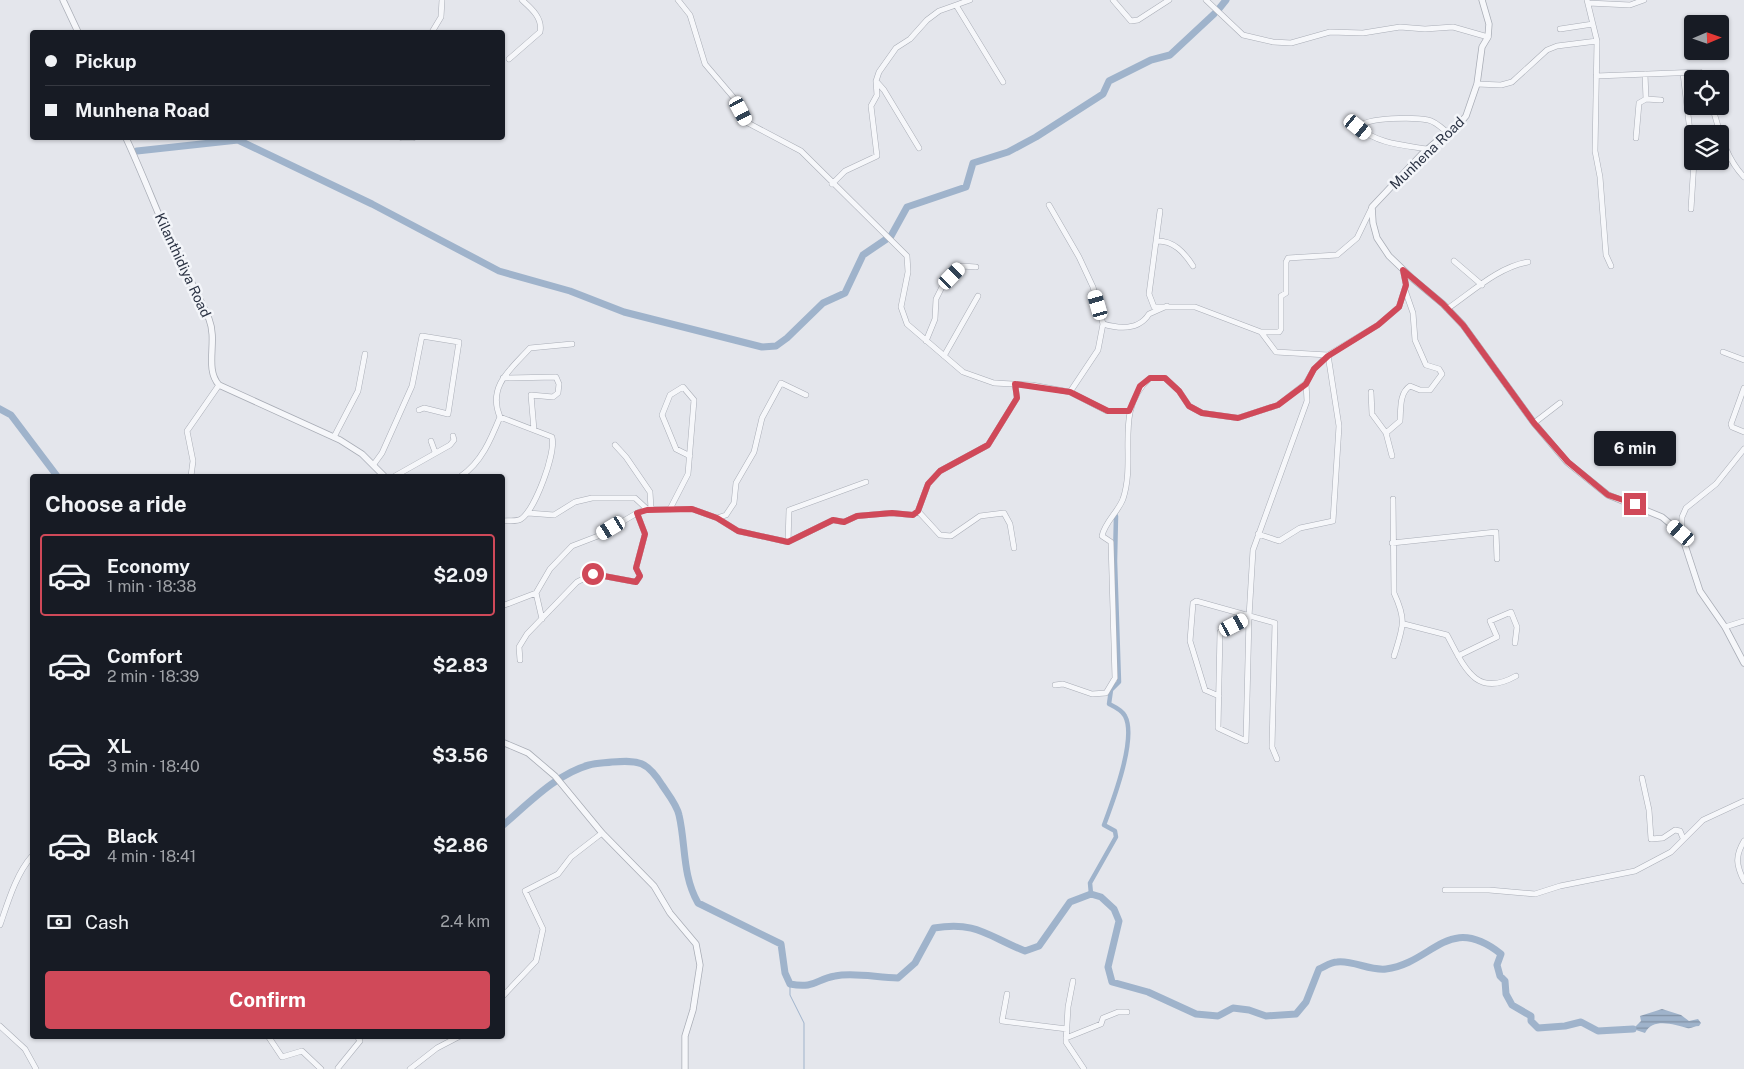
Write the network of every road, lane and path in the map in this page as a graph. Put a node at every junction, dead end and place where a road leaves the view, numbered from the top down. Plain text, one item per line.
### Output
1 (62, 0) edge
2 (442, 0) edge
3 (522, 0) edge
4 (678, 0) edge
5 (970, 0) edge
6 (1113, 0) edge
7 (1169, 0) edge
8 (1206, 0) edge
9 (1482, 0) edge
10 (1644, 0) edge
11 (1588, 1) edge
12 (956, 5) junction
13 (1593, 24) junction
14 (1560, 29) dead end
15 (77, 30) edge
16 (433, 30) edge
17 (1488, 37) junction
18 (1597, 41) junction
19 (509, 59) dead end
20 (1683, 73) joint
21 (1645, 74) junction
22 (1596, 76) junction
23 (876, 81) junction
24 (1003, 82) dead end
25 (1477, 84) junction
26 (1646, 99) junction
27 (1661, 100) dead end
28 (1715, 115) edge
29 (1689, 125) edge
30 (1448, 133) junction
31 (1636, 138) dead end
32 (127, 140) edge
33 (919, 148) dead end
34 (1427, 149) junction
35 (1694, 170) edge
36 (1744, 177) edge
37 (832, 184) junction
38 (1049, 205) dead end
39 (1372, 207) junction
40 (1692, 209) dead end
41 (1160, 211) dead end
42 (1156, 241) junction
43 (1454, 261) dead end
44 (1528, 262) dead end
45 (1193, 266) dead end
46 (1611, 266) dead end
47 (976, 267) dead end
48 (1403, 270) junction
49 (1482, 285) junction
50 (1405, 290) junction
51 (978, 296) dead end
52 (1169, 305) junction
53 (1447, 309) junction
54 (1103, 324) junction
55 (1262, 332) junction
56 (926, 341) junction
57 (572, 344) dead end
58 (1723, 352) dead end
59 (365, 354) dead end
60 (944, 356) junction
61 (1328, 356) junction
62 (1744, 360) edge
63 (503, 378) junction
64 (1015, 384) junction
65 (1306, 384) junction
66 (219, 385) junction
67 (1744, 388) edge
68 (1070, 392) junction
69 (1371, 392) dead end
70 (806, 395) dead end
71 (1560, 403) dead end
72 (419, 410) dead end
73 (1129, 411) junction
74 (500, 417) junction
75 (1534, 423) junction
76 (534, 430) junction
77 (1744, 432) edge
78 (1386, 433) junction
79 (453, 436) dead end
80 (334, 437) junction
81 (432, 441) dead end
82 (615, 446) dead end
83 (1744, 449) edge
84 (435, 452) junction
85 (690, 456) junction
86 (1392, 456) dead end
87 (374, 464) junction
88 (191, 474) edge
89 (382, 474) edge
90 (399, 474) edge
91 (464, 474) edge
92 (866, 482) dead end
93 (1393, 499) dead end
94 (649, 509) junction
95 (670, 509) junction
96 (918, 511) junction
97 (528, 513) junction
98 (637, 513) junction
99 (717, 518) junction
100 (505, 521) edge
101 (1681, 533) junction
102 (1258, 534) junction
103 (788, 542) junction
104 (1392, 542) junction
105 (1014, 548) dead end
106 (1497, 560) dead end
107 (536, 593) junction
108 (505, 605) edge
109 (1249, 617) junction
110 (542, 619) junction
111 (1744, 621) edge
112 (1404, 624) junction
113 (1725, 627) junction
114 (1515, 643) dead end
115 (1394, 656) dead end
116 (1458, 656) junction
117 (520, 660) dead end
118 (1744, 663) edge
119 (1516, 676) dead end
120 (1055, 685) dead end
121 (1219, 696) junction
122 (505, 743) edge
123 (1276, 758) dead end
124 (1642, 778) dead end
125 (1744, 801) edge
126 (602, 833) junction
127 (1683, 838) junction
128 (1744, 841) edge
129 (30, 858) edge
130 (1744, 881) edge
131 (1445, 890) dead end
132 (0, 925) edge
133 (1073, 981) dead end
134 (505, 994) edge
135 (1007, 994) dead end
136 (1127, 1012) dead end
137 (0, 1026) edge
138 (1067, 1029) junction
139 (1066, 1038) junction
140 (270, 1039) edge
141 (359, 1039) edge
142 (454, 1039) edge
143 (337, 1068) edge
144 (36, 1069) edge
145 (321, 1069) edge
146 (346, 1069) edge
147 (410, 1069) edge
148 (685, 1069) edge
149 (1084, 1069) edge

1 - 15 street
2 - 16 street
3 - 19 street
4 - 37 street
5 - 12 street
6 - 7 street
8 - 17 street
9 - 17 street, Munhena Road
10 - 11 street
11 - 13 street
12 - 23 street
12 - 24 street
13 - 14 street
13 - 18 street
17 - 25 street, Munhena Road
18 - 22 street
18 - 25 street
20 - 21 street
20 - 29 street
21 - 22 street
21 - 26 street
22 - 46 street
23 - 33 street
23 - 37 street
25 - 30 street, Munhena Road
26 - 27 street
26 - 31 street
28 - 36 street
30 - 34 street, Munhena Road
30 - 34 street
32 - 66 street, Kilanthidiya Road
34 - 39 street, Munhena Road
35 - 40 street
37 - 56 street
38 - 54 street
39 - 48 street
39 - 55 street
41 - 42 street
42 - 45 street
42 - 52 street
43 - 49 street
44 - 49 street
47 - 56 street
48 - 50 street
48 - 53 street
49 - 53 street
50 - 61 street
50 - 78 street
51 - 60 street
52 - 54 street
52 - 55 street
53 - 75 street
54 - 68 street
55 - 61 street
56 - 60 street
57 - 63 street
58 - 62 street
59 - 80 street
60 - 64 street
61 - 65 street
61 - 102 street
63 - 74 street
63 - 76 street
64 - 68 street
64 - 96 street
65 - 73 street
65 - 102 street
66 - 80 street
66 - 88 street
67 - 77 street
68 - 73 street
69 - 78 street
70 - 99 street
71 - 75 street
72 - 87 street
73 - 120 street
74 - 76 street
74 - 91 street
75 - 101 street
76 - 97 street
78 - 86 street
79 - 84 street
80 - 87 street
81 - 84 street
82 - 94 street
83 - 101 street
84 - 90 street
85 - 85 street
85 - 95 street
87 - 89 street
92 - 103 street
93 - 104 street
94 - 95 street
94 - 97 street
94 - 98 street
95 - 99 street
96 - 103 street
96 - 105 street
97 - 100 street
98 - 107 street
98 - 110 street
99 - 103 street
101 - 113 street
102 - 109 street
104 - 106 street
104 - 112 street
107 - 108 street
107 - 110 street
109 - 121 street
109 - 121 street
109 - 121 street
109 - 123 street
110 - 117 street
111 - 113 street
112 - 115 street
112 - 116 street
113 - 118 street
114 - 116 street
116 - 119 street
122 - 126 street
124 - 127 street
125 - 127 street
126 - 134 street
126 - 148 street
127 - 131 street
128 - 130 street
129 - 132 street
133 - 138 street
135 - 138 street
136 - 139 street
137 - 144 street
138 - 139 street
139 - 149 street
140 - 145 street
141 - 143 street
142 - 147 street
143 - 146 street

